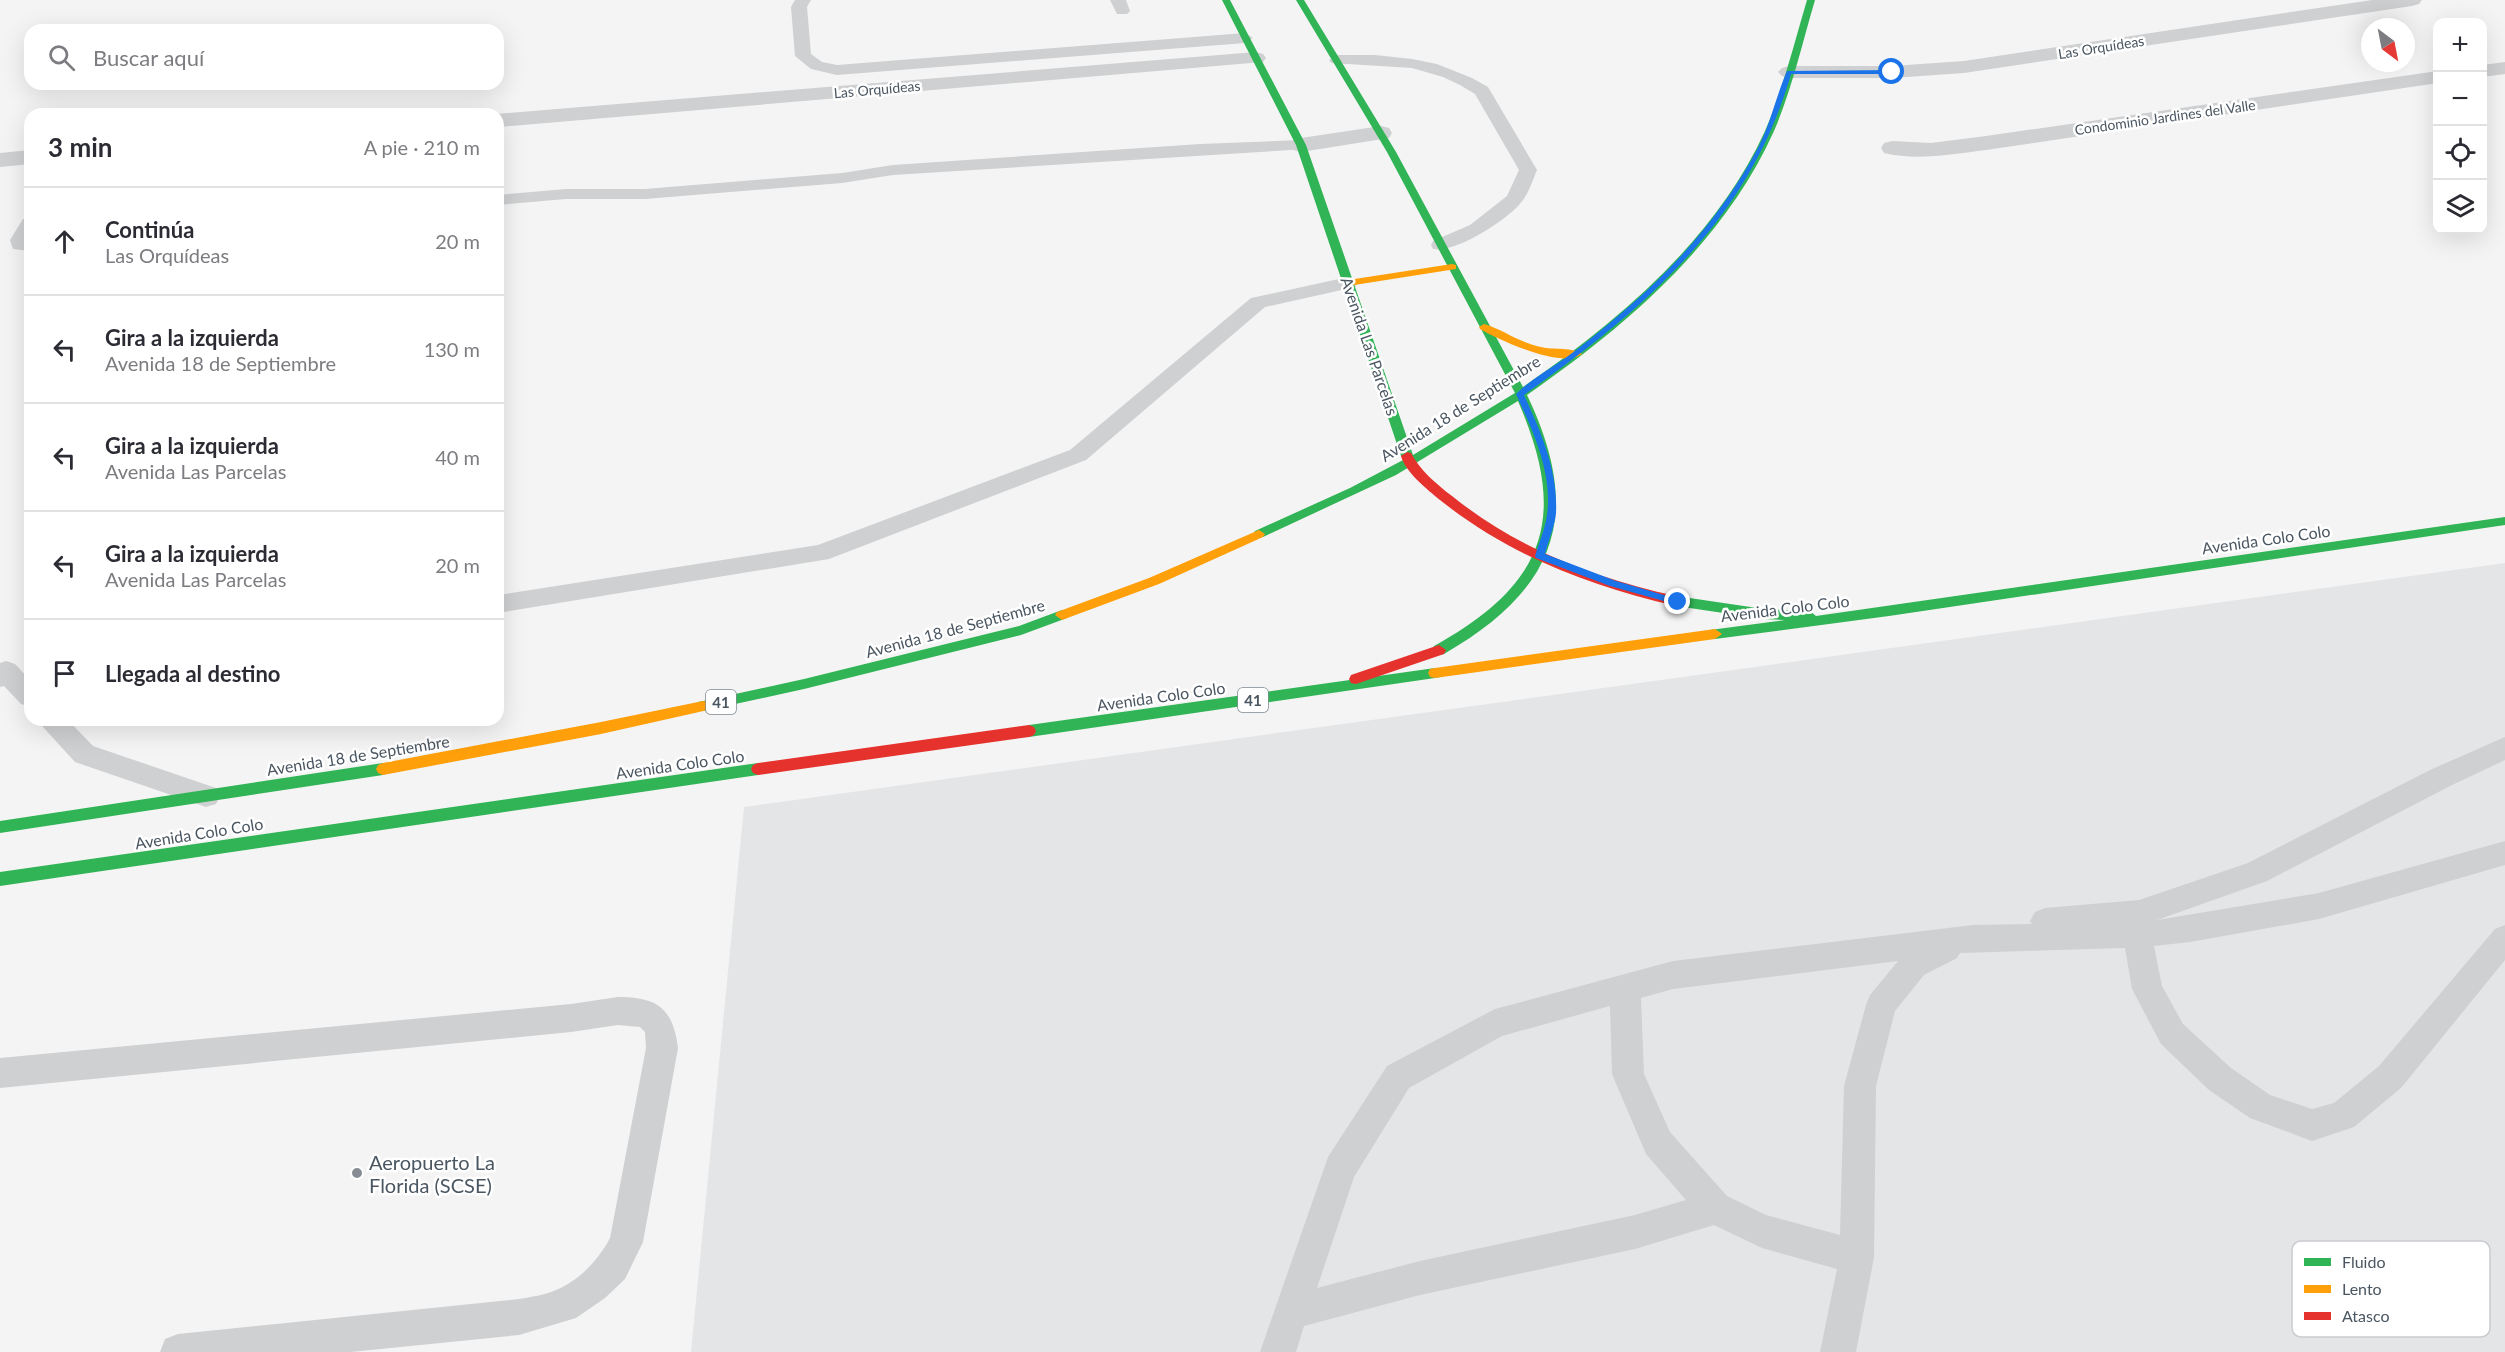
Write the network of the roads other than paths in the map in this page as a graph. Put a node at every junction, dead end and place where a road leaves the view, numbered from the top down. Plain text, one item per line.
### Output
1 (803, 0) edge
2 (1226, 0) edge
3 (1300, 0) edge
4 (1811, 0) edge
5 (2412, 0) edge
6 (1245, 38) junction
7 (1256, 58) junction
8 (1337, 60) junction
9 (2505, 68) edge
10 (2487, 70) edge
11 (1789, 72) junction
12 (2433, 79) edge
13 (504, 120) edge
14 (1381, 133) junction
15 (1301, 145) junction
16 (1892, 148) dead end
17 (24, 158) edge
18 (0, 160) edge
19 (504, 199) edge
20 (24, 232) edge
21 (24, 245) edge
22 (1440, 246) junction
23 (1452, 267) junction
24 (1348, 283) junction
25 (1484, 327) junction
26 (1576, 354) junction
27 (1520, 394) junction
28 (1409, 463) junction
29 (2505, 520) edge
30 (1540, 556) junction
31 (504, 603) edge
32 (1889, 611) junction
33 (9, 672) edge
34 (24, 690) edge
35 (1279, 697) junction
36 (58, 726) edge
37 (2505, 748) edge
38 (206, 796) junction
39 (0, 827) edge
40 (2505, 853) edge
41 (3, 880) edge
42 (2137, 935) junction
43 (1973, 938) junction
44 (2505, 938) edge
45 (1625, 988) junction
46 (0, 1073) edge
47 (1715, 1208) junction
48 (1857, 1257) junction
49 (1292, 1312) junction
50 (177, 1352) edge
51 (1278, 1352) edge
52 (1838, 1352) edge

1 - 6 lane
2 - 6 main road, Avenida Las Parcelas
3 - 8 main road
4 - 11 main road, Avenida 18 de Septiembre / 41
5 - 11 street, Las Orquídeas
6 - 7 main road, Avenida Las Parcelas
7 - 13 street, Las Orquídeas
7 - 15 main road, Avenida Las Parcelas
8 - 14 main road
8 - 22 lane
9 - 10 street
11 - 26 main road, Avenida 18 de Septiembre / 41
12 - 16 street, Condominio Jardines del Valle
14 - 15 street
14 - 22 main road
15 - 19 lane
15 - 24 main road, Avenida Las Parcelas
17 - 18 street
20 - 21 lane
22 - 23 main road
23 - 24 main road
23 - 25 main road
24 - 28 main road, Avenida Las Parcelas
24 - 31 lane
25 - 26 main road
25 - 27 main road
26 - 27 main road, Avenida 18 de Septiembre / 41
27 - 28 main road, Avenida 18 de Septiembre / 41
27 - 30 main road
28 - 30 main road, Avenida Las Parcelas
28 - 38 main road, Avenida 18 de Septiembre / 41
29 - 32 main road, Avenida Colo Colo / 41
30 - 32 main road, Avenida Las Parcelas
30 - 35 main road
32 - 35 main road, Avenida Colo Colo / 41
33 - 34 lane
35 - 41 main road, Avenida Colo Colo / 41
36 - 38 lane
37 - 43 lane
38 - 39 main road, Avenida 18 de Septiembre / 41
40 - 42 lane
42 - 43 lane
42 - 44 lane
43 - 45 lane
43 - 48 lane
45 - 47 lane
45 - 49 lane
46 - 50 lane
47 - 48 lane
47 - 49 lane
48 - 52 lane
49 - 51 lane

